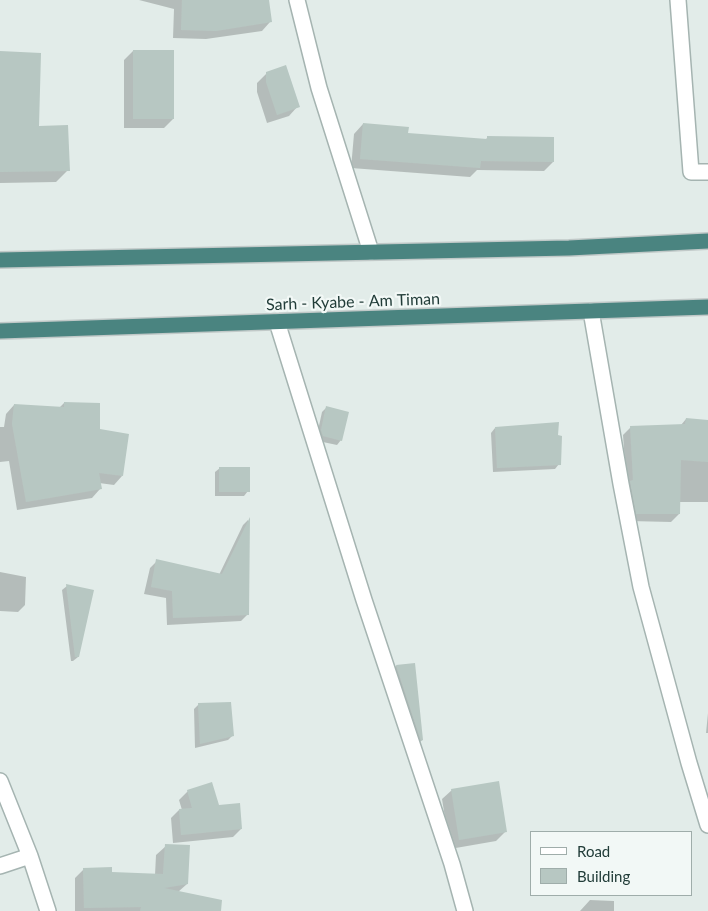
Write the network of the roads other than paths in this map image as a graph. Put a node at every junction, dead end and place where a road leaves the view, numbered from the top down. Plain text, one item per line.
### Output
1 (297, 0) edge
2 (678, 0) edge
3 (708, 172) edge
4 (708, 241) edge
5 (371, 252) junction
6 (0, 260) edge
7 (708, 307) edge
8 (591, 312) junction
9 (277, 322) junction
10 (0, 330) edge
11 (0, 781) edge
12 (708, 825) edge
13 (30, 856) junction
14 (0, 866) edge
15 (48, 911) edge
16 (465, 911) edge

1 - 5 street
2 - 3 street
4 - 5 highway
5 - 6 highway
7 - 8 highway, Sarh - Kyabe - Am Timan
8 - 9 highway, Sarh - Kyabe - Am Timan
8 - 12 street
9 - 10 highway, Sarh - Kyabe - Am Timan
9 - 16 street
11 - 13 street
13 - 14 street
13 - 15 street

